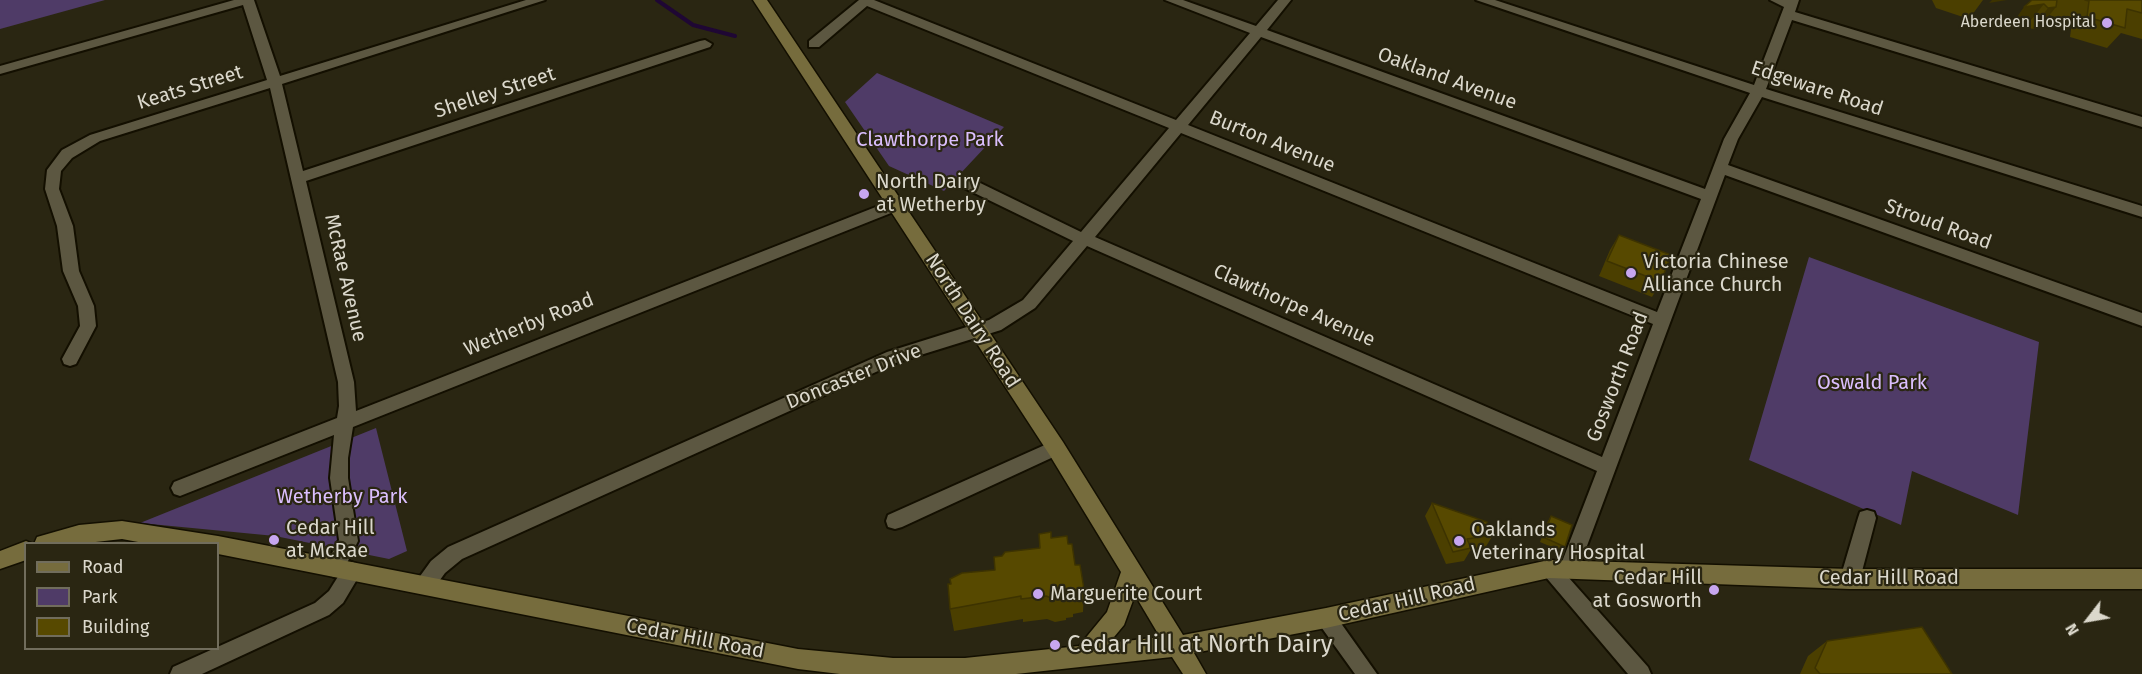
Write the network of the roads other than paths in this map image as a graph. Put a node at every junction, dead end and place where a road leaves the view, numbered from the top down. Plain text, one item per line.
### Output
1 (248, 0) edge
2 (539, 0) edge
3 (760, 0) edge
4 (1171, 0) edge
5 (1285, 0) edge
6 (1482, 0) edge
7 (1776, 0) edge
8 (866, 1) edge
9 (1790, 6) edge
10 (1260, 32) junction
11 (705, 44) dead end
12 (814, 44) dead end
13 (0, 70) edge
14 (275, 82) junction
15 (1758, 91) junction
16 (2142, 122) edge
17 (1179, 127) junction
18 (1720, 168) junction
19 (297, 178) junction
20 (967, 183) dead end
21 (1709, 196) junction
22 (896, 205) junction
23 (2142, 212) edge
24 (1085, 240) junction
25 (2142, 320) edge
26 (1662, 321) junction
27 (979, 331) junction
28 (70, 359) dead end
29 (345, 423) junction
30 (1056, 448) junction
31 (1605, 466) junction
32 (180, 488) dead end
33 (1867, 518) dead end
34 (895, 521) dead end
35 (48, 542) edge
36 (201, 542) edge
37 (219, 545) edge
38 (24, 551) edge
39 (0, 560) edge
40 (343, 569) junction
41 (1558, 570) junction
42 (1132, 572) junction
43 (1850, 579) junction
44 (2142, 579) edge
45 (425, 585) junction
46 (1326, 618) junction
47 (1177, 646) junction
48 (1084, 657) junction
49 (180, 674) edge
50 (1195, 674) edge
51 (1367, 674) edge
52 (1641, 674) edge

1 - 13 street
1 - 14 street, McRae Avenue
2 - 14 street, Keats Street
3 - 22 street, North Dairy Road
4 - 10 street, Oakland Avenue
5 - 10 street, Doncaster Drive
6 - 15 street, Edgeware Road
7 - 9 street
8 - 12 street
8 - 17 street, Burton Avenue
9 - 15 street, Gosworth Road
9 - 16 street
10 - 17 street, Doncaster Drive
10 - 21 street, Oakland Avenue
11 - 19 street, Shelley Street
14 - 19 street, McRae Avenue
14 - 28 street, Keats Street
15 - 18 street, Gosworth Road
15 - 23 street, Edgeware Road
17 - 24 street, Doncaster Drive
17 - 26 street, Burton Avenue
18 - 21 street, Gosworth Road
18 - 25 street, Stroud Road
19 - 29 street, McRae Avenue
20 - 24 street, Clawthorpe Avenue
21 - 26 street, Gosworth Road
22 - 27 street, North Dairy Road
22 - 29 street, Wetherby Road
24 - 27 street, Doncaster Drive
24 - 31 street, Clawthorpe Avenue
26 - 31 street, Gosworth Road
27 - 30 street, North Dairy Road
27 - 45 street, Doncaster Drive
29 - 32 street, Wetherby Road
29 - 40 street, McRae Avenue
30 - 34 street
30 - 42 street, North Dairy Road
31 - 41 street, Gosworth Road
33 - 43 street
35 - 36 street
37 - 40 street, Cedar Hill Road
38 - 39 street
40 - 45 street, Cedar Hill Road
40 - 49 street
41 - 43 street, Cedar Hill Road
41 - 46 street, Cedar Hill Road
41 - 52 street
42 - 47 street, North Dairy Road
42 - 48 street
43 - 44 street, Cedar Hill Road
45 - 48 street, Cedar Hill Road
46 - 47 street, Cedar Hill Road
46 - 51 street
47 - 48 street, Cedar Hill Road
47 - 50 street, North Dairy Road

